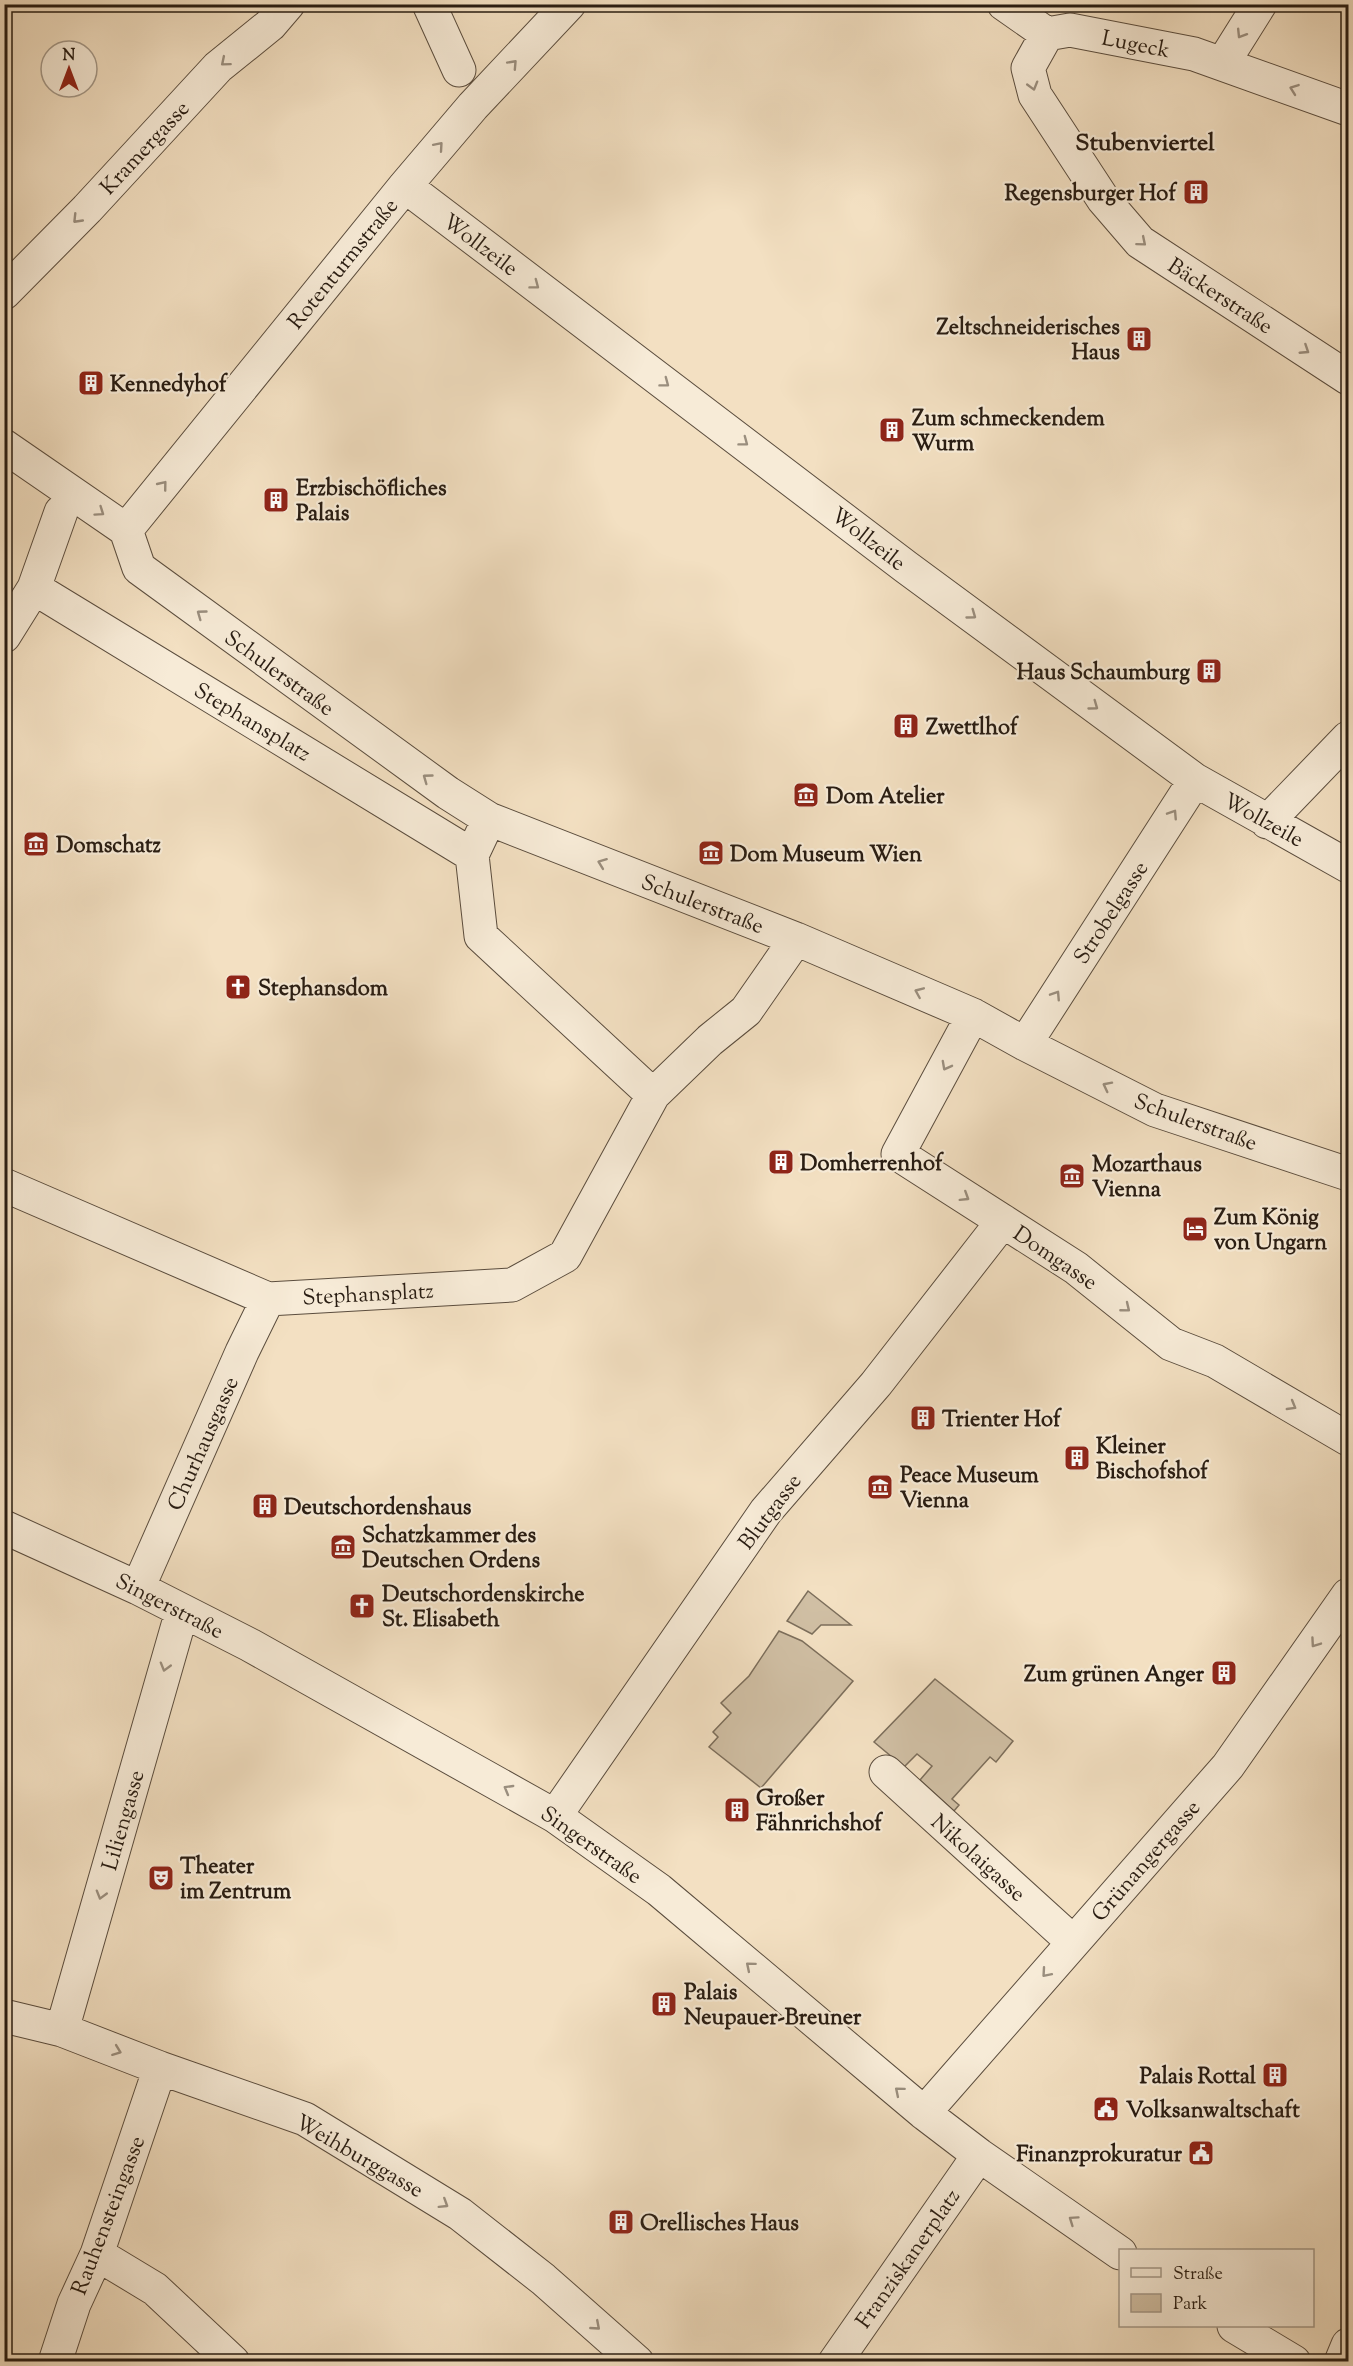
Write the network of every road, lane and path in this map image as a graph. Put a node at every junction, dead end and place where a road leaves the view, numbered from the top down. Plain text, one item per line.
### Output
1 (288, 4) edge
2 (429, 4) edge
3 (568, 4) edge
4 (1004, 4) edge
5 (1260, 4) edge
6 (1047, 34) junction
7 (1223, 63) junction
8 (459, 70) dead end
9 (1348, 109) edge
10 (405, 186) junction
11 (4, 293) edge
12 (1348, 378) edge
13 (4, 446) edge
14 (61, 512) dead end
15 (126, 530) junction
16 (34, 588) junction
17 (4, 636) edge
18 (1348, 738) edge
19 (1195, 780) junction
20 (489, 819) junction
21 (1268, 822) junction
22 (472, 855) junction
23 (1348, 866) edge
24 (796, 939) junction
25 (973, 1015) junction
26 (1024, 1044) junction
27 (652, 1095) junction
28 (1348, 1174) edge
29 (4, 1185) edge
30 (1003, 1221) junction
31 (268, 1299) junction
32 (1348, 1439) edge
33 (4, 1527) edge
34 (138, 1588) junction
35 (1348, 1595) edge
36 (182, 1611) junction
37 (886, 1772) dead end
38 (555, 1816) junction
39 (1073, 1942) junction
40 (4, 2016) edge
41 (62, 2030) junction
42 (160, 2068) junction
43 (924, 2113) junction
44 (979, 2155) junction
45 (1119, 2252) edge
46 (97, 2254) junction
47 (1237, 2327) edge
48 (1348, 2345) edge
49 (55, 2361) edge
50 (233, 2361) edge
51 (637, 2361) edge
52 (835, 2361) edge
53 (1294, 2361) edge
54 (1341, 2361) edge

1 -> 11 street, Kramergasse
2 - 8 street
10 -> 3 street, Rotenturmstraße
4 - 6 street
5 -> 7 street
6 - 7 street, Lugeck
6 -> 12 street, Bäckerstraße
9 -> 7 street, Lugeck
15 -> 10 street, Rotenturmstraße
10 -> 19 street, Wollzeile
13 -> 15 street
14 - 16 street
20 -> 15 street, Schulerstraße
16 - 17 street
16 - 22 street, Stephansplatz
18 - 21 street
19 - 21 street, Wollzeile
26 -> 19 street, Strobelgasse
20 - 22 street
24 -> 20 street, Schulerstraße
21 - 23 street, Wollzeile
22 - 27 street
25 -> 24 street, Schulerstraße
24 - 27 street, Stephansplatz
25 - 26 street, Schulerstraße
25 -> 30 street, Domgasse
28 -> 26 street, Schulerstraße
27 - 31 street, Stephansplatz
29 - 31 street, Stephansplatz
30 -> 32 street, Domgasse
30 - 38 street, Blutgasse
31 - 34 street, Churhausgasse
33 - 34 street, Singerstraße
34 - 36 street, Singerstraße
35 -> 39 street, Grünangergasse
38 -> 36 street, Singerstraße
36 -> 41 street, Liliengasse
37 - 39 street, Nikolaigasse
43 -> 38 street, Singerstraße
39 -> 43 street, Grünangergasse
40 - 41 street, Weihburggasse
41 -> 42 street, Weihburggasse
42 - 46 street, Rauhensteingasse
42 -> 51 street, Weihburggasse
43 - 44 street, Singerstraße
45 -> 44 street, Singerstraße
44 - 52 street, Franziskanerplatz
46 - 49 street, Rauhensteingasse
46 - 50 street
47 - 53 street
48 - 54 street

